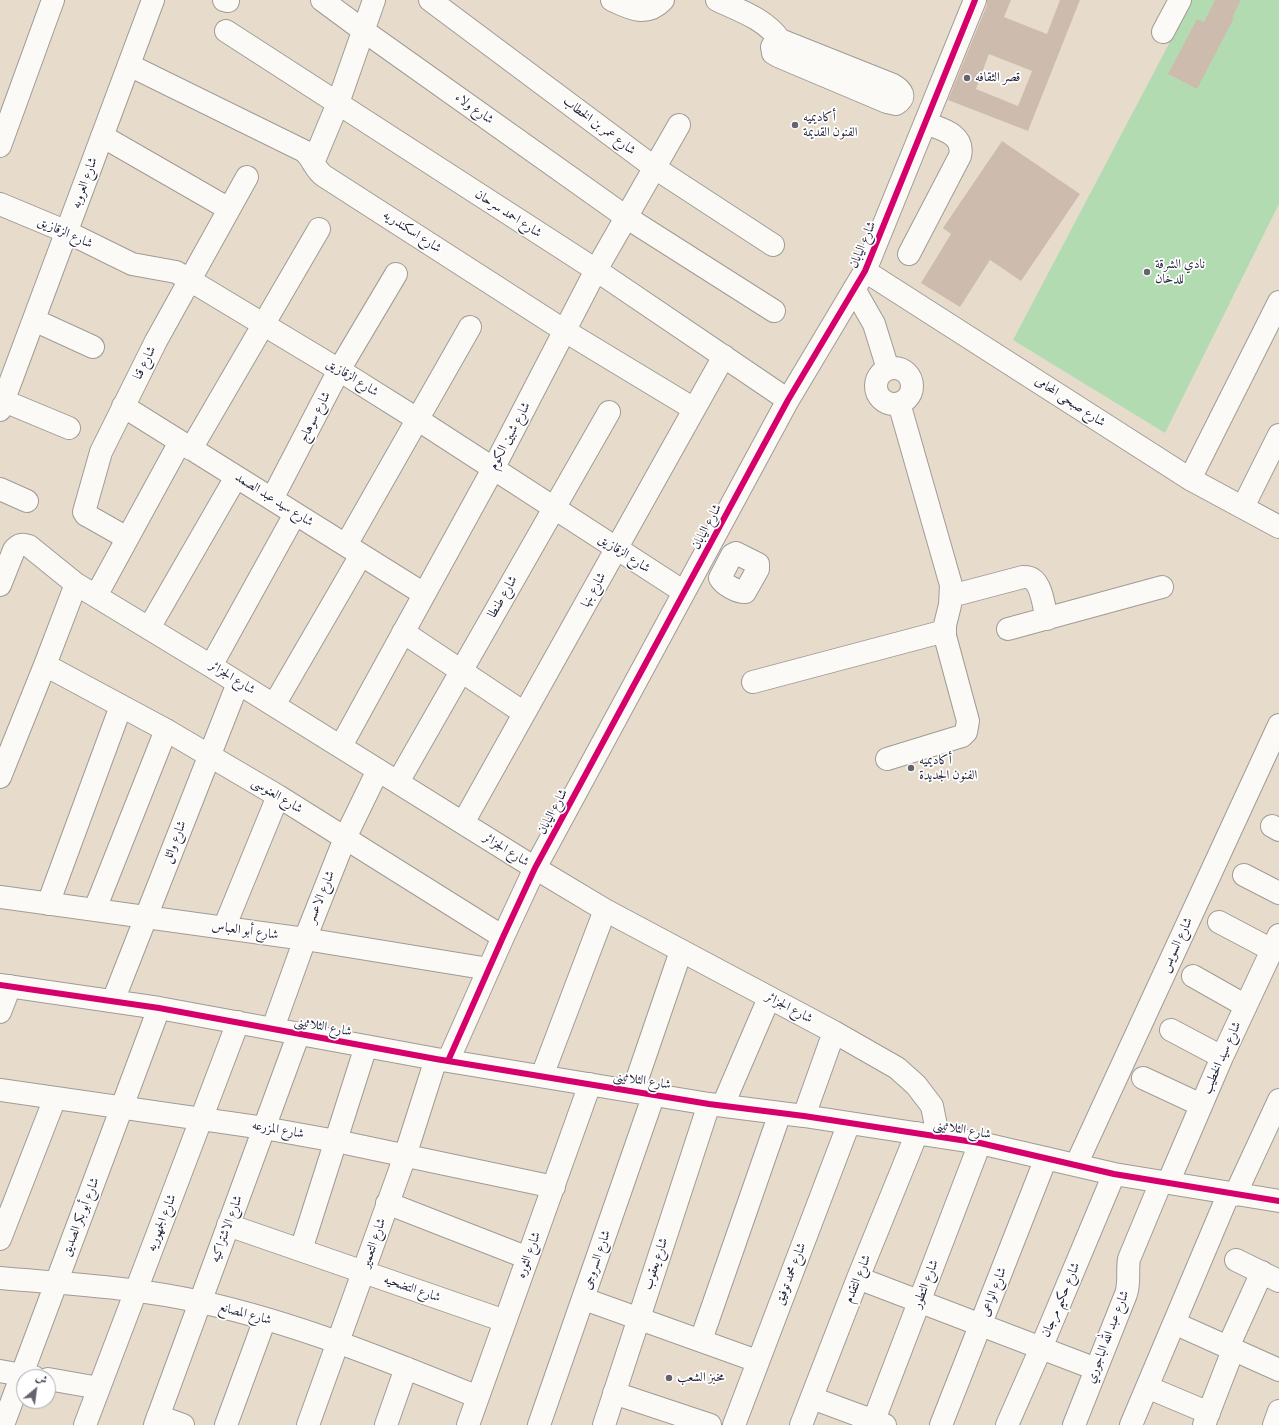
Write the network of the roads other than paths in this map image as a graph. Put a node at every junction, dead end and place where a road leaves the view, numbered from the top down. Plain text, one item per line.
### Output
1 (53, 0) edge
2 (153, 0) edge
3 (322, 0) edge
4 (374, 0) edge
5 (430, 0) edge
6 (612, 0) edge
7 (663, 0) edge
8 (717, 0) edge
9 (975, 0) edge
10 (1180, 0) edge
11 (226, 31) dead end
12 (364, 31) junction
13 (1163, 32) dead end
14 (129, 65) junction
15 (338, 103) junction
16 (928, 116) junction
17 (679, 125) dead end
18 (102, 136) junction
19 (0, 146) edge
20 (313, 163) junction
21 (655, 168) junction
22 (247, 177) dead end
23 (0, 204) edge
24 (230, 209) junction
25 (626, 217) junction
26 (319, 229) dead end
27 (67, 232) junction
28 (773, 245) dead end
29 (909, 254) dead end
30 (596, 270) junction
31 (865, 271) junction
32 (396, 274) dead end
33 (190, 280) junction
34 (854, 289) junction
35 (1279, 302) edge
36 (774, 311) dead end
37 (34, 320) junction
38 (264, 324) junction
39 (470, 327) dead end
40 (565, 331) junction
41 (93, 347) dead end
42 (724, 356) junction
43 (339, 370) junction
44 (788, 400) junction
45 (2, 406) edge
46 (123, 406) junction
47 (694, 409) junction
48 (609, 412) dead end
49 (417, 419) junction
50 (69, 428) dead end
51 (1279, 435) edge
52 (186, 445) junction
53 (493, 469) junction
54 (236, 477) junction
55 (1190, 479) junction
56 (0, 489) edge
57 (272, 499) junction
58 (27, 501) dead end
59 (1243, 507) junction
60 (554, 508) junction
61 (296, 514) junction
62 (1279, 527) edge
63 (127, 538) junction
64 (616, 549) junction
65 (353, 550) junction
66 (705, 554) junction
67 (726, 566) dead end
68 (76, 584) junction
69 (0, 585) edge
70 (1162, 588) dead end
71 (684, 592) junction
72 (424, 594) junction
73 (96, 596) junction
74 (951, 596) junction
75 (1047, 619) junction
76 (149, 628) junction
77 (1008, 629) dead end
78 (945, 631) junction
79 (403, 632) junction
80 (45, 665) junction
81 (211, 666) junction
82 (461, 671) junction
83 (753, 682) dead end
84 (238, 683) junction
85 (274, 705) junction
86 (121, 706) junction
87 (524, 713) junction
88 (1279, 725) edge
89 (166, 730) junction
90 (341, 746) junction
91 (210, 756) junction
92 (887, 759) dead end
93 (378, 770) junction
94 (0, 777) edge
95 (398, 782) junction
96 (278, 796) junction
97 (463, 823) junction
98 (345, 838) junction
99 (535, 868) junction
100 (1244, 875) dead end
101 (1279, 894) edge
102 (0, 897) edge
103 (48, 904) junction
104 (95, 910) junction
105 (605, 910) junction
106 (146, 917) junction
107 (1219, 922) dead end
108 (224, 928) junction
109 (503, 937) junction
110 (305, 939) junction
111 (1275, 942) edge
112 (681, 951) junction
113 (489, 969) junction
114 (1193, 976) dead end
115 (5, 986) edge
116 (768, 998) junction
117 (113, 1002) junction
118 (1246, 1006) junction
119 (159, 1008) junction
120 (0, 1012) edge
121 (238, 1022) junction
122 (273, 1028) junction
123 (1171, 1030) dead end
124 (834, 1032) junction
125 (299, 1033) junction
126 (366, 1046) junction
127 (1222, 1057) junction
128 (442, 1060) junction
129 (542, 1076) junction
130 (1143, 1078) dead end
131 (590, 1084) junction
132 (0, 1090) edge
133 (633, 1091) junction
134 (654, 1094) junction
135 (56, 1098) junction
136 (1279, 1100) edge
137 (716, 1104) junction
138 (1201, 1105) junction
139 (122, 1107) junction
140 (780, 1113) junction
141 (804, 1116) junction
142 (201, 1118) junction
143 (850, 1123) junction
144 (264, 1128) junction
145 (927, 1135) junction
146 (336, 1141) junction
147 (980, 1143) junction
148 (405, 1156) junction
149 (1046, 1158) junction
150 (1076, 1165) junction
151 (1114, 1174) junction
152 (1164, 1182) junction
153 (554, 1187) junction
154 (1232, 1194) junction
155 (1279, 1201) edge
156 (387, 1203) junction
157 (228, 1225) junction
158 (0, 1238) edge
159 (301, 1250) junction
160 (528, 1258) junction
161 (1236, 1260) dead end
162 (364, 1272) junction
163 (1270, 1276) edge
164 (0, 1278) edge
165 (858, 1278) junction
166 (56, 1283) junction
167 (136, 1291) junction
168 (584, 1299) junction
169 (920, 1301) junction
170 (200, 1302) junction
171 (265, 1319) junction
172 (639, 1319) junction
173 (505, 1322) junction
174 (1174, 1323) junction
175 (981, 1325) junction
176 (701, 1340) junction
177 (337, 1341) junction
178 (1041, 1348) junction
179 (1230, 1348) junction
180 (757, 1361) junction
181 (406, 1368) junction
182 (30, 1369) edge
183 (1096, 1369) junction
184 (1279, 1370) edge
185 (0, 1372) edge
186 (16, 1374) edge
187 (56, 1380) edge
188 (1147, 1387) junction
189 (100, 1388) junction
190 (614, 1393) junction
191 (478, 1397) junction
192 (812, 1398) junction
193 (16, 1400) edge
194 (1279, 1411) edge
195 (1206, 1419) edge
196 (156, 1420) edge
197 (877, 1424) edge
198 (3, 1425) edge
199 (85, 1425) edge
200 (183, 1425) edge
201 (226, 1425) edge
202 (308, 1425) edge
203 (386, 1425) edge
204 (468, 1425) edge
205 (539, 1425) edge
206 (604, 1425) edge
207 (710, 1425) edge
208 (734, 1425) edge
209 (801, 1425) edge
210 (941, 1425) edge
211 (1007, 1425) edge
212 (1074, 1425) edge
213 (1131, 1425) edge
214 (1274, 1425) edge

1 - 19 street
2 - 14 street, شارع العروبه
3 - 12 street, شارع ولاء
4 - 12 street
5 - 21 street, شارع عمر بن الخطاب
6 - 7 street
8 - 16 street
9 - 16 street, شارع اليابان
10 - 13 street
11 - 15 street, شارع احمد سرحان
12 - 15 street
12 - 25 street, شارع ولاء
14 - 18 street, شارع العروبه
14 - 20 street, شارع اسكندريه
15 - 20 street
15 - 30 street, شارع احمد سرحان
16 - 29 street
16 - 31 street, شارع اليابان
17 - 21 street, شارع شبين الكوم
18 - 24 street
18 - 27 street, شارع العروبه
20 - 40 street, شارع اسكندريه
21 - 25 street, شارع شبين الكوم
21 - 28 street, شارع عمر بن الخطاب
22 - 24 street, شارع قنا
23 - 27 street, شارع الزقازيق
24 - 33 street, شارع قنا
25 - 30 street, شارع شبين الكوم
25 - 36 street, شارع ولاء
26 - 38 street
27 - 33 street, شارع الزقازيق
27 - 37 street, شارع العروبه
30 - 40 street, شارع شبين الكوم
30 - 42 street, شارع احمد سرحان
31 - 34 street, شارع اليابان
31 - 55 street, شارع صبحى المحامى
32 - 43 street, شارع سوهاج
33 - 38 street, شارع الزقازيق
33 - 46 street, شارع قنا
34 - 44 street, شارع اليابان
34 - 74 street
35 - 55 street
37 - 41 street
37 - 45 street, شارع العروبه
38 - 43 street, شارع الزقازيق
38 - 52 street
39 - 49 street
40 - 47 street, شارع اسكندريه
40 - 53 street, شارع شبين الكوم
42 - 44 street, شارع احمد سرحان
42 - 47 street, شارع بنها
43 - 49 street, شارع الزقازيق
43 - 57 street, شارع سوهاج
44 - 66 street, شارع اليابان
45 - 50 street
46 - 52 street, شارع سيد عبد الصمد
46 - 63 street, شارع قنا
47 - 64 street, شارع بنها
48 - 60 street, شارع طنطا
49 - 53 street, شارع الزقازيق
49 - 65 street
51 - 59 street
52 - 54 street, شارع سيد عبد الصمد
52 - 63 street
53 - 60 street, شارع الزقازيق
53 - 72 street, شارع شبين الكوم
54 - 57 street, شارع سيد عبد الصمد
54 - 76 street
55 - 59 street, شارع صبحى المحامى
56 - 58 street
57 - 61 street, شارع سيد عبد الصمد
59 - 62 street, شارع صبحى المحامى
60 - 64 street, شارع الزقازيق
60 - 82 street, شارع طنطا
61 - 65 street, شارع سيد عبد الصمد
61 - 81 street
63 - 73 street
64 - 71 street, شارع الزقازيق
64 - 87 street, شارع بنها
65 - 72 street, شارع سيد عبد الصمد
65 - 85 street
66 - 67 street
66 - 71 street, شارع اليابان
68 - 69 street, شارع الجزائر
68 - 73 street, شارع الجزائر
68 - 80 street
70 - 75 street
71 - 99 street, شارع اليابان
72 - 79 street, شارع شبين الكوم
73 - 76 street, شارع الجزائر
74 - 75 street
74 - 78 street
75 - 77 street
76 - 81 street, شارع الجزائر
78 - 83 street
78 - 92 street
79 - 82 street
79 - 90 street, شارع شبين الكوم
80 - 86 street, شارع العنوسى
80 - 94 street
81 - 84 street, شارع الجزائر
82 - 87 street
82 - 95 street, شارع طنطا
84 - 85 street, شارع الجزائر
84 - 91 street, شارع وائل
85 - 90 street, شارع الجزائر
86 - 89 street, شارع العنوسى
86 - 103 street
87 - 97 street, شارع بنها
88 - 150 street, شارع السويس
89 - 91 street, شارع العنوسى
89 - 104 street
90 - 93 street, شارع الجزائر
91 - 96 street, شارع العنوسى
91 - 106 street, شارع وائل
93 - 95 street, شارع الجزائر
93 - 98 street, شارع الاعسر
95 - 97 street, شارع الجزائر
96 - 98 street, شارع العنوسى
96 - 108 street
97 - 99 street, شارع الجزائر
98 - 109 street, شارع العنوسى
98 - 110 street, شارع الاعسر
99 - 105 street, شارع الجزائر
99 - 109 street, شارع اليابان
100 - 101 street
102 - 103 street, شارع أبو العباس
103 - 104 street, شارع أبو العباس
104 - 106 street, شارع أبو العباس
105 - 112 street, شارع الجزائر
105 - 129 street
106 - 108 street, شارع أبو العباس
106 - 117 street, شارع وائل
107 - 111 street
108 - 110 street, شارع أبو العباس
109 - 113 street, شارع اليابان
110 - 113 street, شارع أبو العباس
110 - 122 street, شارع الاعسر
111 - 118 street, شارع سيد الخطيب
112 - 116 street, شارع الجزائر
112 - 133 street
113 - 128 street, شارع اليابان
114 - 118 street
115 - 117 street, شارع الثلاثينى
115 - 120 street
116 - 124 street, شارع الجزائر
116 - 137 street, شارع يعقوب
117 - 119 street, شارع الثلاثينى
118 - 127 street, شارع سيد الخطيب
119 - 121 street, شارع الثلاثينى
119 - 139 street, شارع أبو بكر الصديق
121 - 122 street, شارع الثلاثينى
121 - 142 street, شارع الجمهوريه
122 - 125 street, شارع الثلاثينى
123 - 127 street
124 - 141 street
124 - 145 street, شارع الجزائر
125 - 126 street, شارع الثلاثينى
125 - 144 street, شارع الاشتراكيه
126 - 128 street, شارع الثلاثينى
126 - 146 street
127 - 138 street, شارع سيد الخطيب
128 - 129 street, شارع الثلاثينى
128 - 148 street, شارع التعمير
129 - 131 street, شارع الثلاثينى
130 - 138 street
131 - 133 street, شارع الثلاثينى
131 - 153 street, شارع الثوره
132 - 135 street, شارع المزرعه
133 - 134 street, شارع الثلاثينى
134 - 137 street, شارع الثلاثينى
134 - 168 street, شارع السروجى
135 - 139 street, شارع المزرعه
135 - 158 street
136 - 154 street
137 - 140 street, شارع الثلاثينى
137 - 172 street, شارع يعقوب
138 - 152 street, شارع سيد الخطيب
139 - 142 street, شارع المزرعه
139 - 166 street, شارع أبو بكر الصديق
140 - 141 street, شارع الثلاثينى
140 - 176 street
141 - 143 street, شارع الثلاثينى
142 - 144 street, شارع المزرعه
142 - 167 street, شارع الجمهوريه
143 - 145 street, شارع الثلاثينى
143 - 180 street, شارع محمد توفيق
144 - 146 street, شارع المزرعه
144 - 157 street, شارع الاشتراكيه
145 - 147 street, شارع الثلاثينى
145 - 165 street, شارع التقدم
146 - 148 street, شارع المزرعه
146 - 159 street
147 - 149 street, شارع الثلاثينى
147 - 169 street, شارع التطور
148 - 153 street, شارع المزرعه
148 - 156 street, شارع التعمير
149 - 150 street, شارع الثلاثينى
149 - 175 street, شارع الواعى
150 - 151 street, شارع الثلاثينى
151 - 152 street, شارع الثلاثينى
151 - 178 street, شارع حكيم مرجان
152 - 154 street, شارع الثلاثينى
152 - 183 street, شارع عبد الله الباجوري
153 - 160 street, شارع الثوره
154 - 155 street, شارع الثلاثينى
154 - 174 street
156 - 160 street
156 - 162 street, شارع التعمير
157 - 159 street, شارع التضحيه
157 - 170 street, شارع الاشتراكيه
159 - 162 street, شارع التضحيه
160 - 173 street, شارع الثوره
161 - 163 street
162 - 173 street, شارع التضحيه
162 - 177 street, شارع التعمير
163 - 179 street
164 - 166 street, شارع المصانع
165 - 169 street
165 - 192 street, شارع التقدم
166 - 167 street, شارع المصانع
166 - 182 street, شارع أبو بكر الصديق
167 - 170 street, شارع المصانع
167 - 189 street, شارع الجمهوريه
168 - 172 street
168 - 205 street, شارع السروجى
169 - 175 street
169 - 197 street, شارع التطور
170 - 171 street, شارع المصانع
170 - 196 street, شارع الاشتراكيه
171 - 177 street, شارع المصانع
171 - 201 street
172 - 176 street
172 - 190 street, شارع يعقوب
173 - 191 street, شارع الثوره
174 - 179 street
174 - 188 street
175 - 178 street
175 - 210 street, شارع الواعى
176 - 180 street
177 - 181 street, شارع المصانع
177 - 202 street, شارع التعمير
178 - 183 street
178 - 211 street, شارع حكيم مرجان
179 - 184 street
179 - 195 street
180 - 208 street, شارع محمد توفيق
181 - 191 street, شارع المصانع
181 - 203 street
183 - 212 street, شارع عبد الله الباجوري
185 - 186 street
187 - 189 street
188 - 195 street
188 - 213 street
189 - 199 street, شارع الجمهوريه
190 - 206 street, شارع يعقوب
190 - 207 street
191 - 204 street, شارع الثوره
192 - 197 street
192 - 209 street, شارع التقدم
193 - 198 street, شارع أبو بكر الصديق
194 - 214 street
196 - 200 street

